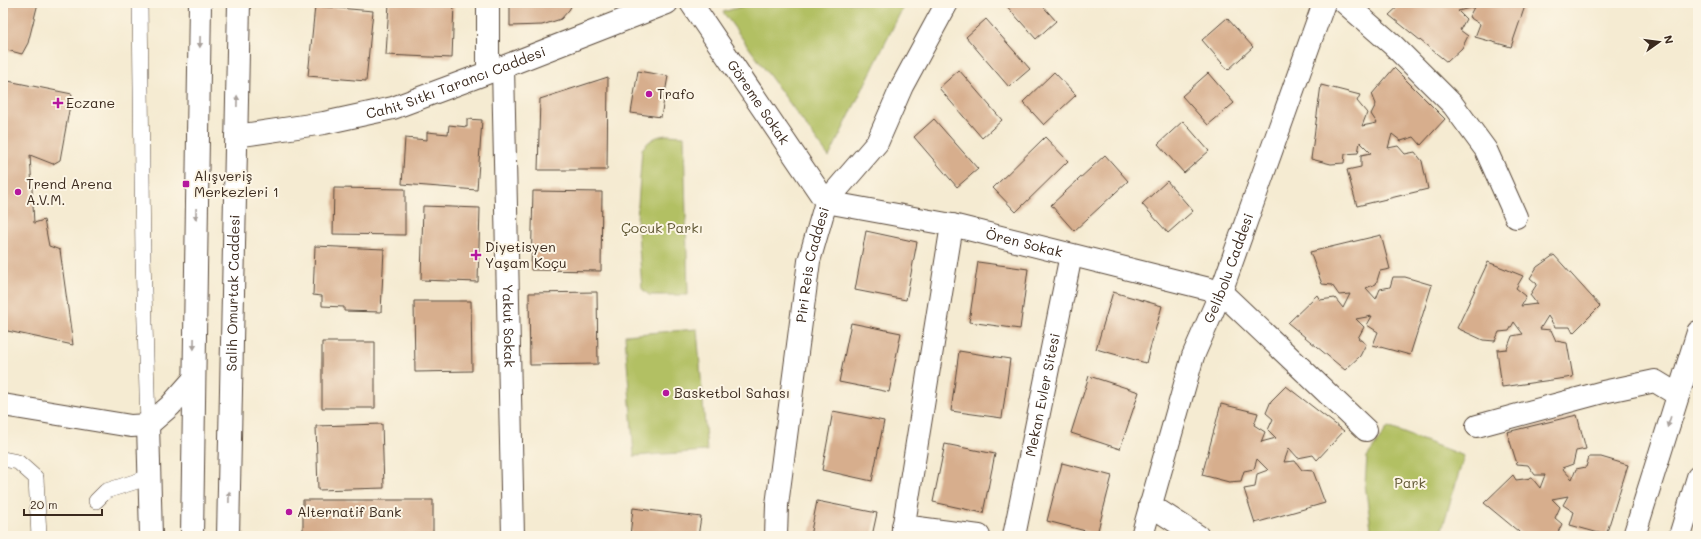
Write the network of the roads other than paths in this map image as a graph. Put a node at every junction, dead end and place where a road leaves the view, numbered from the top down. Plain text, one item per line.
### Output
1 (140, 3) edge
2 (200, 3) edge
3 (239, 3) edge
4 (488, 3) edge
5 (667, 3) edge
6 (691, 3) edge
7 (947, 3) edge
8 (1324, 3) edge
9 (1345, 3) edge
10 (496, 69) junction
11 (236, 136) junction
12 (826, 202) junction
13 (1516, 217) dead end
14 (952, 225) junction
15 (1071, 255) junction
16 (1221, 292) junction
17 (1698, 332) edge
18 (193, 380) junction
19 (1678, 395) junction
20 (3, 405) edge
21 (148, 425) junction
22 (1477, 426) dead end
23 (1366, 430) dead end
24 (3, 459) edge
25 (150, 477) junction
26 (1698, 477) edge
27 (96, 501) dead end
28 (1150, 505) junction
29 (902, 531) edge
30 (39, 536) edge
31 (151, 536) edge
32 (192, 536) edge
33 (228, 536) edge
34 (513, 536) edge
35 (776, 536) edge
36 (978, 536) edge
37 (1014, 536) edge
38 (1142, 536) edge
39 (1198, 536) edge
40 (1634, 536) edge
41 (1680, 536) edge

1 - 21 lane
2 -> 18 street
11 -> 3 street, Salih Omurtak Caddesi
4 - 10 street, Yakut Sokak
5 - 10 street, Cahit Sıtkı Tarancı Caddesi
6 - 12 street, Göreme Sokak
7 - 12 street, Piri Reis Caddesi
8 - 16 street, Gelibolu Caddesi
9 - 13 street
10 - 11 street, Cahit Sıtkı Tarancı Caddesi
10 - 34 street, Yakut Sokak
33 -> 11 street, Salih Omurtak Caddesi
12 - 14 street, Ören Sokak
12 - 35 street, Piri Reis Caddesi
14 - 15 street, Ören Sokak
14 - 29 street
15 - 16 street, Ören Sokak
15 - 37 street, Mekan Evler Sitesi
16 - 23 street
16 - 28 street, Gelibolu Caddesi
17 - 19 street
18 - 21 street
18 - 32 street
19 - 22 street
19 -> 40 street
20 - 21 street
21 - 25 street
24 - 30 lane
25 - 27 lane
25 - 31 street
26 - 41 street
28 - 38 street, Gelibolu Caddesi
28 - 39 street
29 - 36 street

